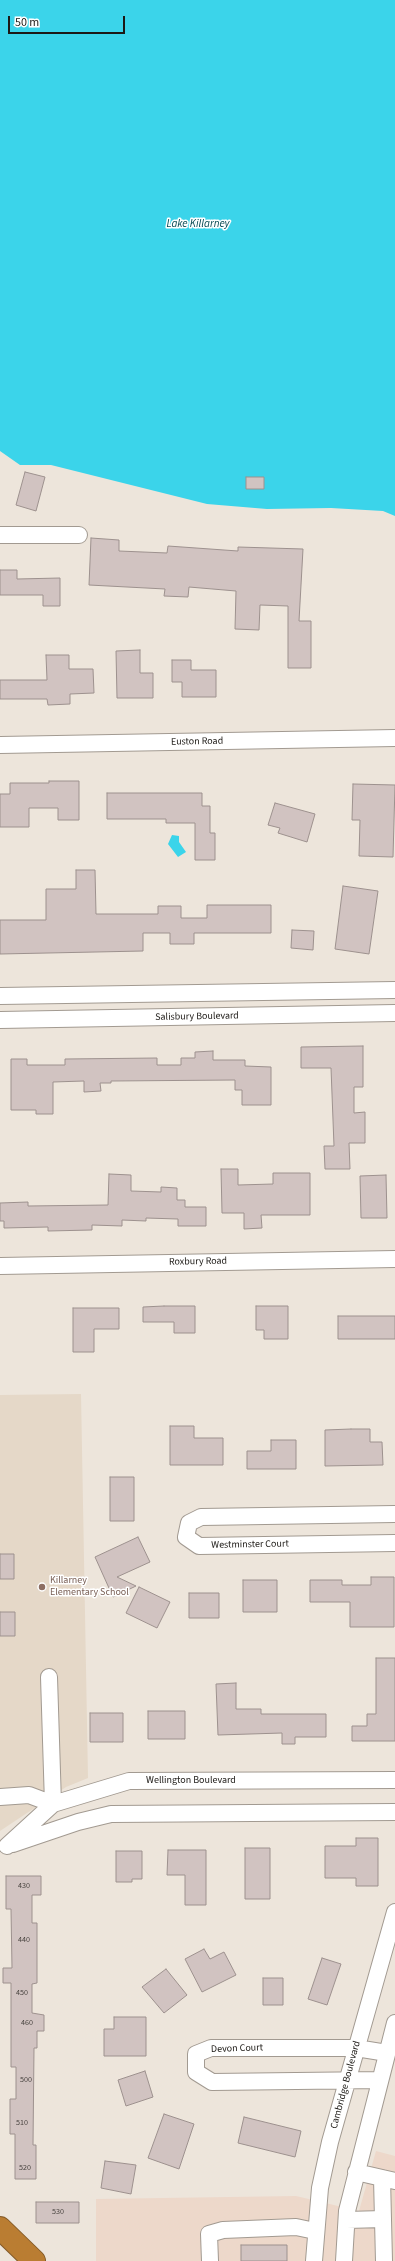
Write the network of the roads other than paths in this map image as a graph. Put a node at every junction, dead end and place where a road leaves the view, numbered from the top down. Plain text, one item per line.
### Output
1 (0, 535) edge
2 (80, 535) dead end
3 (395, 738) edge
4 (0, 745) edge
5 (395, 990) edge
6 (0, 996) edge
7 (395, 1013) edge
8 (0, 1020) edge
9 (395, 1259) edge
10 (0, 1266) edge
11 (395, 1514) edge
12 (395, 1543) edge
13 (49, 1678) dead end
14 (395, 1780) edge
15 (0, 1797) edge
16 (53, 1804) junction
17 (395, 1812) edge
18 (3, 1847) edge
19 (395, 1912) edge
20 (395, 2023) edge
21 (356, 2048) junction
22 (387, 2053) junction
23 (347, 2079) junction
24 (380, 2080) junction
25 (356, 2172) junction
26 (388, 2179) edge
27 (383, 2219) junction
28 (347, 2220) junction
29 (0, 2228) edge
30 (315, 2231) junction
31 (34, 2261) edge
32 (210, 2261) edge
33 (314, 2261) edge
34 (344, 2261) edge
35 (384, 2261) edge

1 - 2 street
3 - 4 street, Euston Road
5 - 6 street
7 - 8 street, Salisbury Boulevard
9 - 10 street, Roxbury Road
11 - 12 street, Westminster Court
13 - 16 street
14 - 16 street, Wellington Boulevard
15 - 16 street
16 - 18 street, Wellington Boulevard
17 - 18 street, Wellington Boulevard
19 - 21 street, Cambridge Boulevard
20 - 22 street
21 - 22 street, Devon Court
21 - 23 street, Cambridge Boulevard
21 - 23 street, Devon Court
22 - 24 street
23 - 24 street, Devon Court
23 - 30 street, Cambridge Boulevard
24 - 25 street
25 - 26 street
25 - 28 street
26 - 27 street
27 - 28 street
27 - 35 street
28 - 34 street
29 - 31 highway
30 - 32 street
30 - 33 street, Cambridge Boulevard

